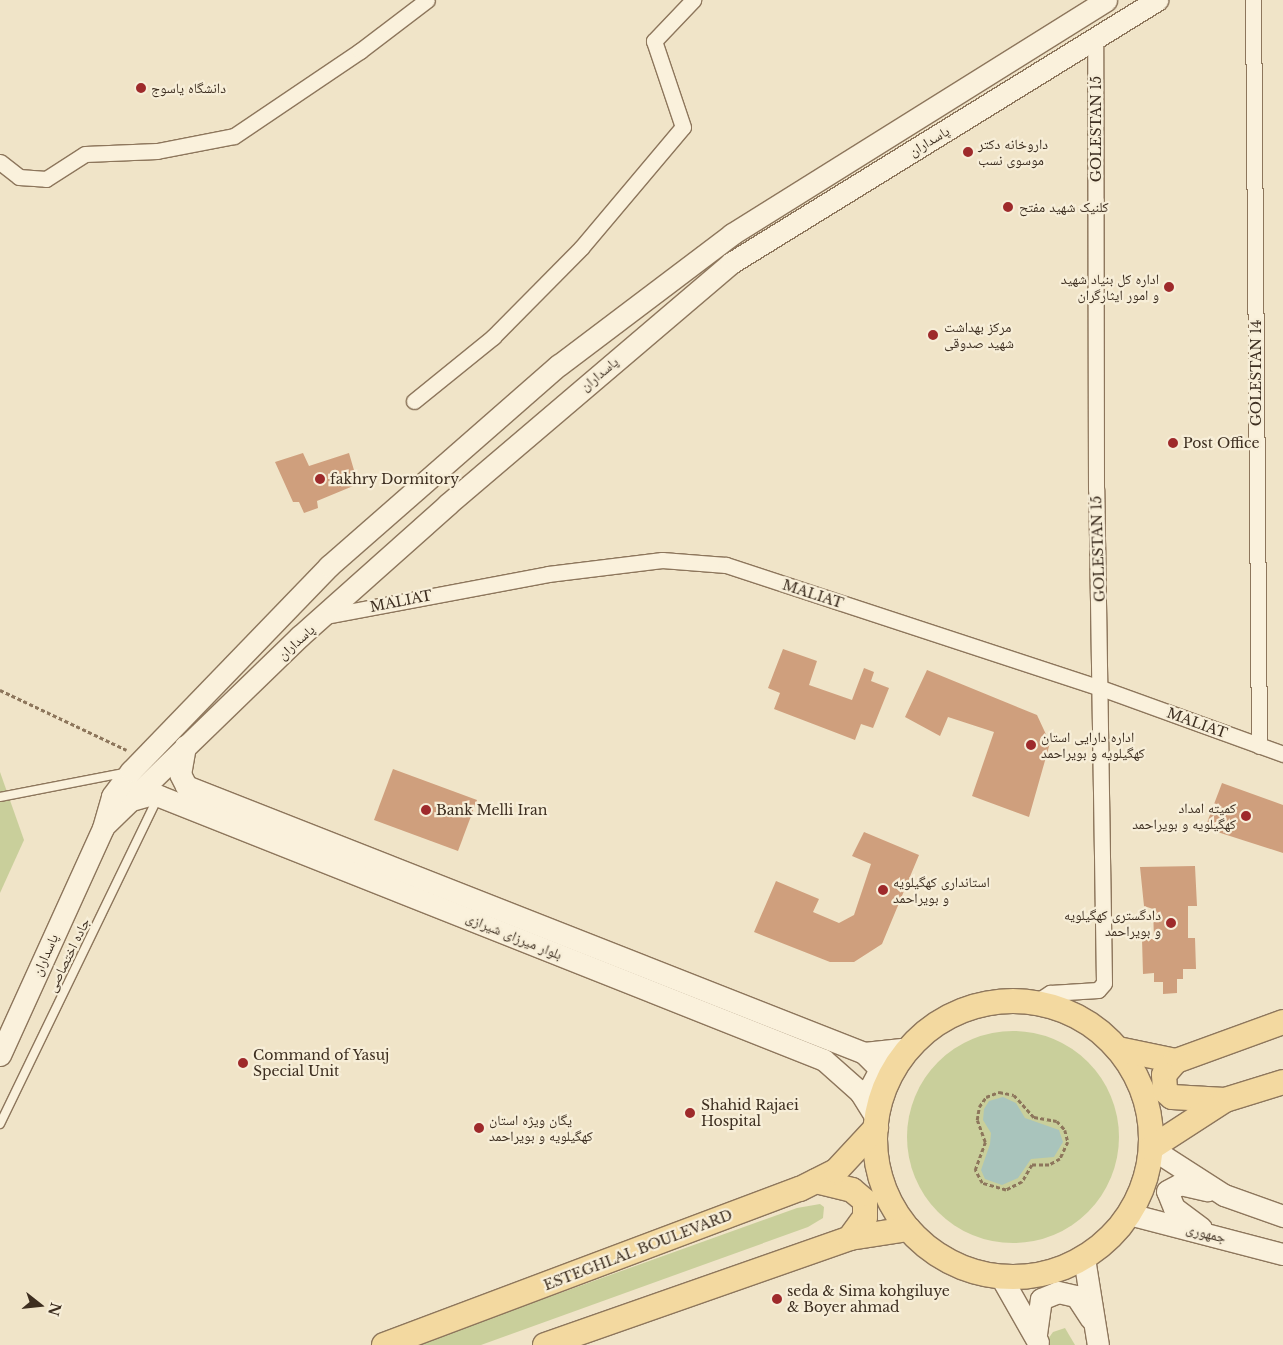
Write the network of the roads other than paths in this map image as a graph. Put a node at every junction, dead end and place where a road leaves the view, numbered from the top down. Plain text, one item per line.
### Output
1 (427, 0) edge
2 (693, 0) edge
3 (1106, 0) edge
4 (1157, 0) edge
5 (1253, 0) edge
6 (1095, 40) junction
7 (0, 162) edge
8 (414, 401) dead end
9 (286, 612) junction
10 (326, 616) junction
11 (300, 636) junction
12 (242, 655) junction
13 (262, 674) junction
14 (1101, 688) junction
15 (185, 745) junction
16 (1259, 746) junction
17 (1283, 754) edge
18 (137, 765) junction
19 (159, 796) junction
20 (0, 797) edge
21 (128, 801) junction
22 (103, 828) junction
23 (1036, 1002) junction
24 (1283, 1022) edge
25 (909, 1048) junction
26 (1118, 1049) junction
27 (864, 1053) junction
28 (0, 1055) edge
29 (1176, 1061) junction
30 (1283, 1082) edge
31 (860, 1092) junction
32 (1225, 1100) junction
33 (0, 1124) edge
34 (876, 1124) junction
35 (1151, 1148) junction
36 (816, 1181) junction
37 (1224, 1195) junction
38 (1129, 1214) junction
39 (1283, 1216) edge
40 (908, 1229) junction
41 (1210, 1234) junction
42 (850, 1238) junction
43 (1283, 1254) edge
44 (1084, 1258) junction
45 (1001, 1277) junction
46 (1091, 1319) junction
47 (1038, 1339) edge
48 (384, 1345) edge
49 (545, 1345) edge
50 (1098, 1345) edge

1 - 7 street
2 - 8 street
3 - 9 main road, پاسداران
4 - 6 main road, پاسداران
5 - 16 street, GOLESTAN 14
6 - 10 main road, پاسداران
6 - 14 street, GOLESTAN 15
9 - 11 main road
9 - 12 main road, پاسداران
10 - 11 main road, پاسداران
10 - 14 street, MALIAT
11 - 13 main road, پاسداران
12 - 13 main road
12 - 18 main road, پاسداران
13 - 15 main road, پاسداران
14 - 16 street, MALIAT
14 - 23 street, GOLESTAN 15
15 - 21 main road, پاسداران
15 - 27 main road, بلوار میرزای شیرازی
16 - 17 street, MALIAT
18 - 20 lane
18 - 22 main road, پاسداران
19 - 21 main road, بلوار میرزای شیرازی
19 - 31 main road, بلوار میرزای شیرازی
19 - 33 lane, جاده اختصاصی
21 - 22 main road, پاسداران
22 - 28 main road, پاسداران
23 - 25 main road
23 - 26 main road
24 - 29 main road
25 - 27 main road, بلوار میرزای شیرازی
25 - 34 main road
26 - 29 main road
26 - 35 main road
27 - 31 main road
29 - 32 main road
30 - 32 main road
31 - 34 main road, بلوار میرزای شیرازی
32 - 35 main road
34 - 36 main road, ESTEGHLAL BOULEVARD
34 - 40 main road
35 - 37 main road
35 - 38 main road
36 - 42 main road
36 - 48 main road, ESTEGHLAL BOULEVARD
37 - 39 main road
37 - 41 main road
38 - 41 main road, جمهوری
38 - 44 main road
40 - 42 main road
40 - 45 main road
41 - 43 main road, جمهوری
42 - 49 main road
44 - 45 main road
44 - 46 main road
45 - 47 main road
46 - 47 main road
46 - 50 main road

